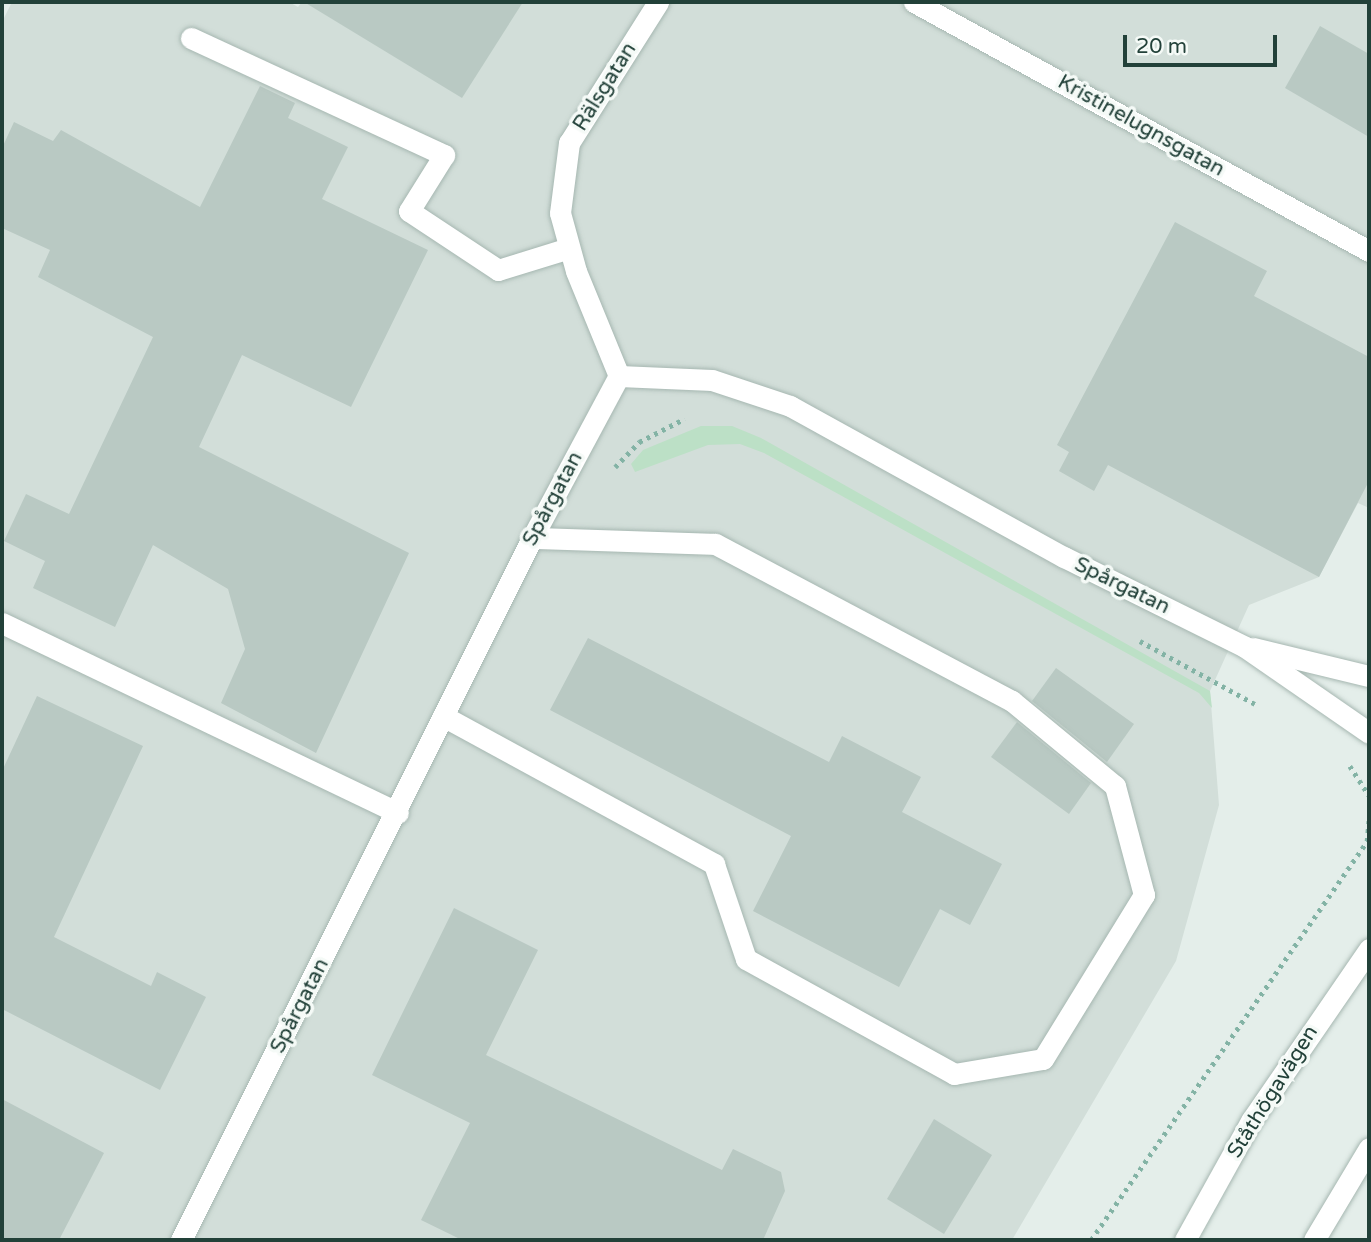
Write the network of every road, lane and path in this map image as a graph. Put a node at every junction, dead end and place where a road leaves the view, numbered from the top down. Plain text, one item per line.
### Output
1 (658, 2) edge
2 (914, 2) edge
3 (191, 38) dead end
4 (569, 248) junction
5 (1369, 251) edge
6 (619, 376) junction
7 (691, 416) dead end
8 (577, 455) junction
9 (531, 538) junction
10 (2, 622) edge
11 (1136, 638) dead end
12 (1245, 646) junction
13 (1369, 676) edge
14 (1269, 711) dead end
15 (443, 716) junction
16 (1369, 733) edge
17 (1345, 759) dead end
18 (1369, 794) edge
19 (398, 813) junction
20 (1369, 816) edge
21 (1368, 842) edge
22 (1369, 949) edge
23 (1369, 1148) edge
24 (181, 1240) edge
25 (1091, 1240) edge
26 (1185, 1240) edge
27 (1314, 1240) edge

1 - 4 street, Rälsgatan
2 - 5 street, Kristinelugnsgatan
3 - 4 street
4 - 6 street, Rälsgatan
6 - 8 street, Spårgatan
6 - 12 street, Spårgatan
7 - 8 path
8 - 9 street, Spårgatan
9 - 15 street, Spårgatan
9 - 15 street
10 - 19 street
11 - 14 path
12 - 13 street, Spårgatan
12 - 16 street, Spårgatan
15 - 19 street, Spårgatan
17 - 18 path
19 - 24 street, Spårgatan
20 - 21 path
21 - 25 path
22 - 26 street, Ståthögavägen
23 - 27 street

